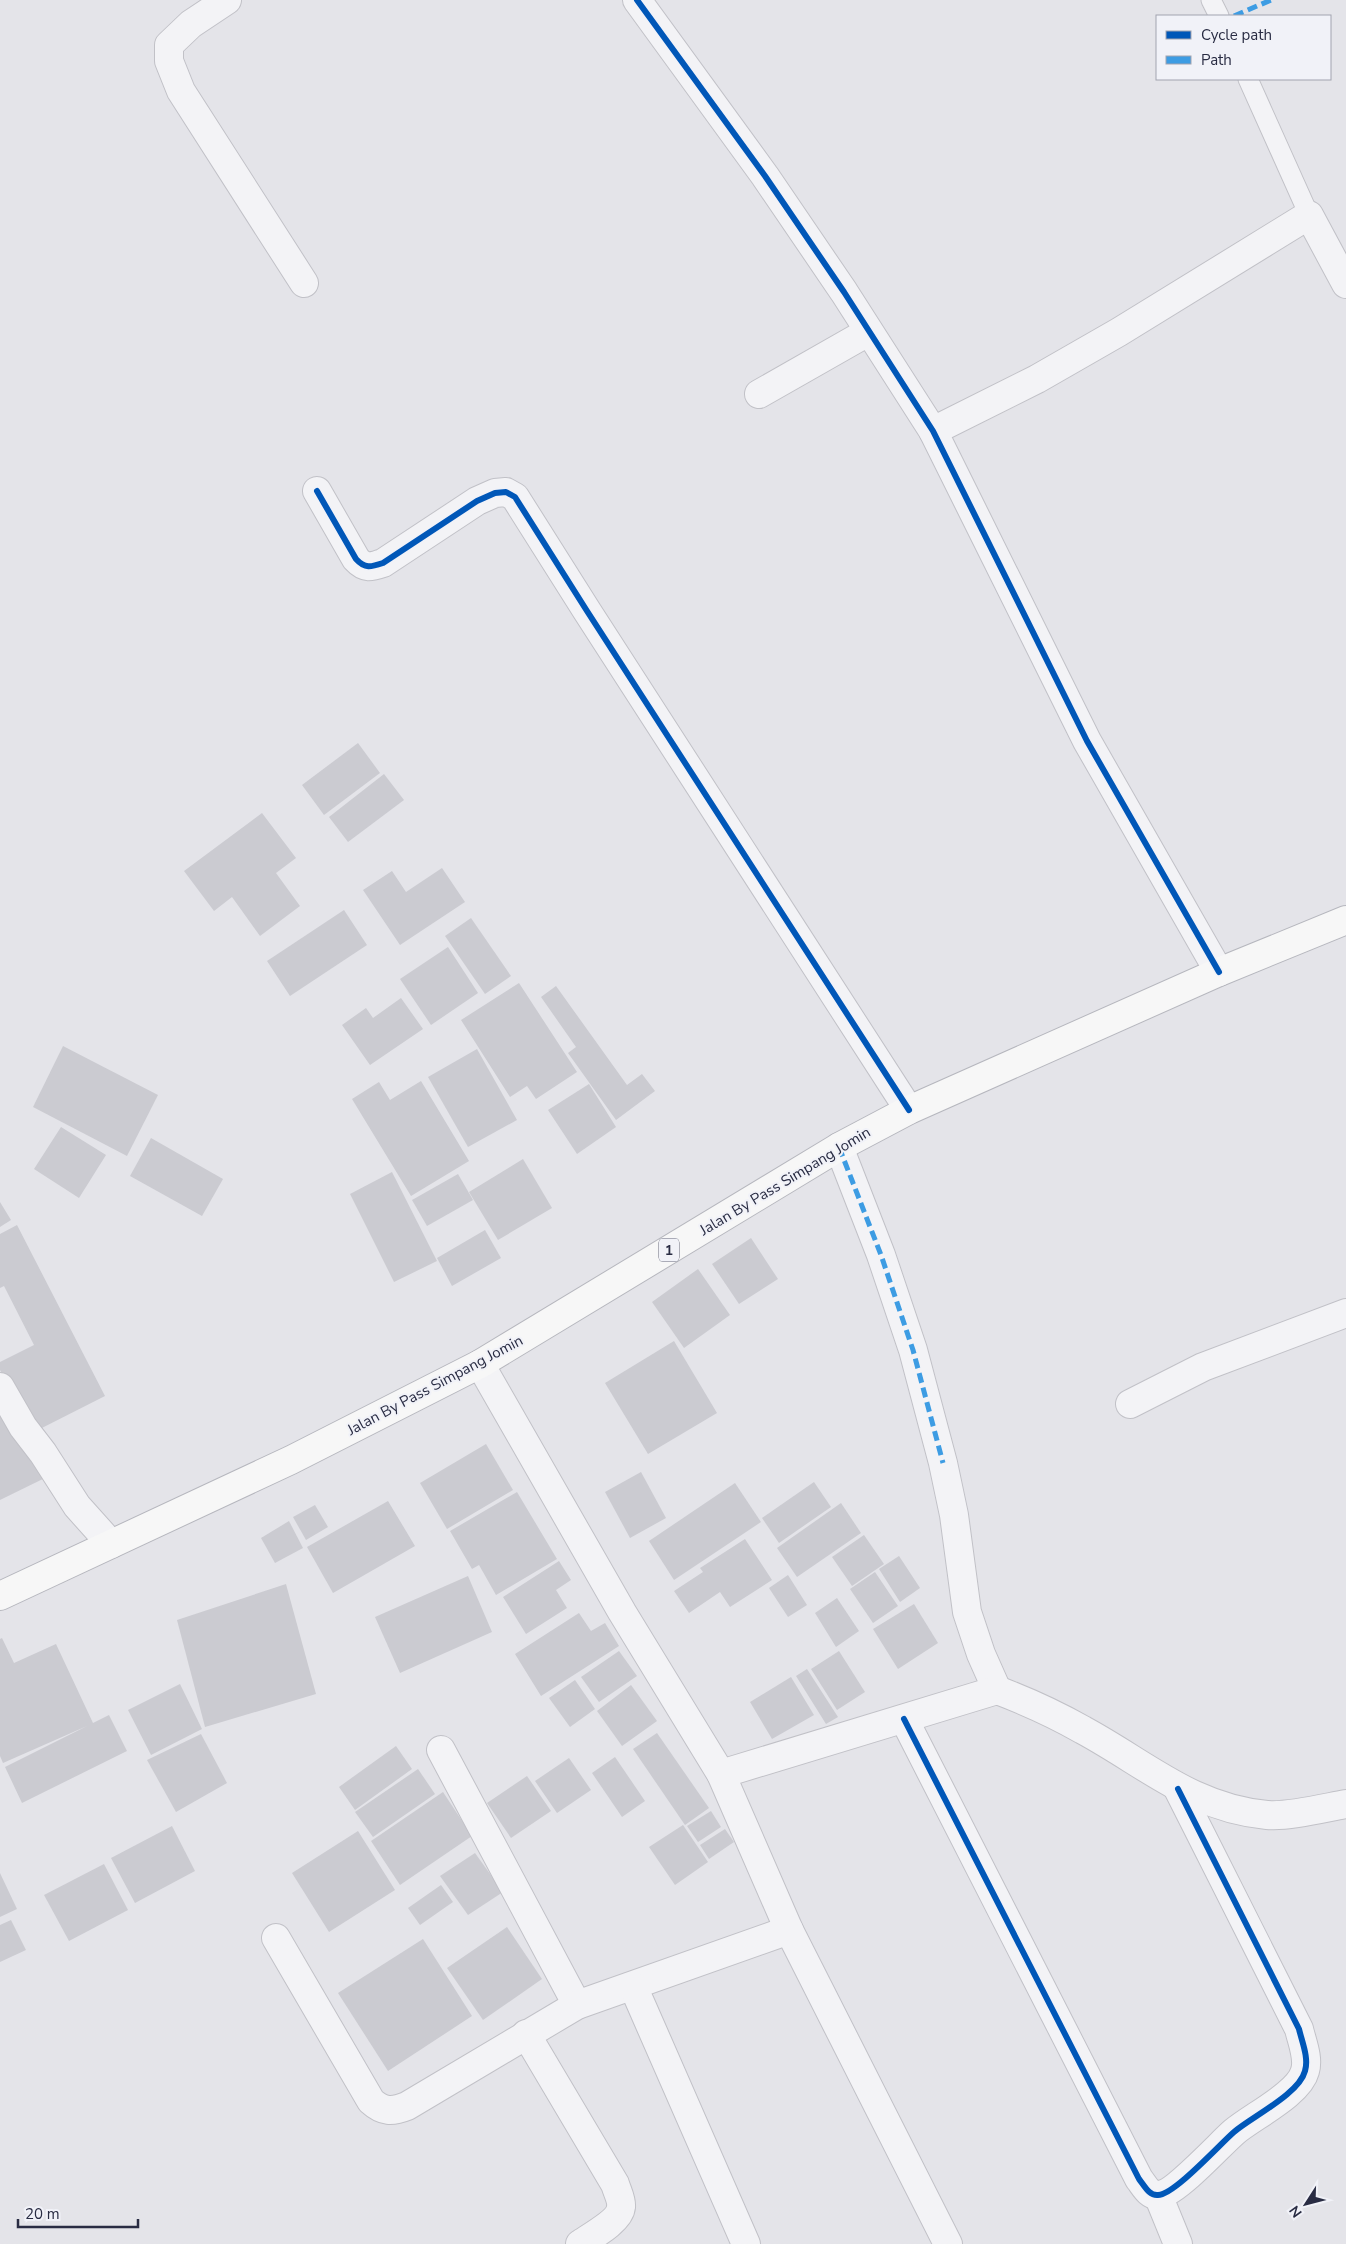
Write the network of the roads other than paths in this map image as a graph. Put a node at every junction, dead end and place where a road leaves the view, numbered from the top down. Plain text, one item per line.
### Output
1 (227, 0) edge
2 (637, 0) edge
3 (1211, 0) edge
4 (1218, 15) edge
5 (1248, 80) edge
6 (1309, 214) junction
7 (304, 283) dead end
8 (1346, 284) edge
9 (868, 332) junction
10 (759, 394) dead end
11 (933, 431) junction
12 (316, 490) dead end
13 (1346, 920) edge
14 (1219, 972) junction
15 (909, 1110) junction
16 (839, 1147) junction
17 (1346, 1312) edge
18 (480, 1364) junction
19 (0, 1387) edge
20 (1130, 1404) dead end
21 (111, 1544) junction
22 (0, 1596) edge
23 (996, 1690) junction
24 (904, 1719) junction
25 (441, 1750) dead end
26 (721, 1774) junction
27 (1178, 1789) junction
28 (1346, 1804) edge
29 (789, 1930) junction
30 (276, 1938) dead end
31 (633, 1986) junction
32 (576, 2005) junction
33 (526, 2034) junction
34 (1158, 2196) junction
35 (580, 2244) edge
36 (746, 2244) edge
37 (948, 2244) edge
38 (1178, 2244) edge

1 - 7 street
2 - 9 street
3 - 4 lane
5 - 6 lane
6 - 8 street
6 - 11 street
9 - 10 street
9 - 11 street
11 - 14 street
12 - 15 street
13 - 14 highway, Jalan By Pass Simpang Jomin / 1
14 - 15 highway, Jalan By Pass Simpang Jomin / 1
15 - 16 highway, Jalan By Pass Simpang Jomin / 1
16 - 18 highway, Jalan By Pass Simpang Jomin / 1
16 - 23 street
17 - 20 street
18 - 21 highway, Jalan By Pass Simpang Jomin / 1
18 - 26 street
19 - 21 street
21 - 22 highway, Jalan By Pass Simpang Jomin / 1
23 - 24 street
23 - 27 street
24 - 26 street
24 - 34 street
25 - 32 street
26 - 29 street
27 - 28 street
27 - 34 street
29 - 31 street
29 - 37 street
30 - 33 street
31 - 32 street
31 - 36 street
32 - 33 street
33 - 35 street
34 - 38 street

